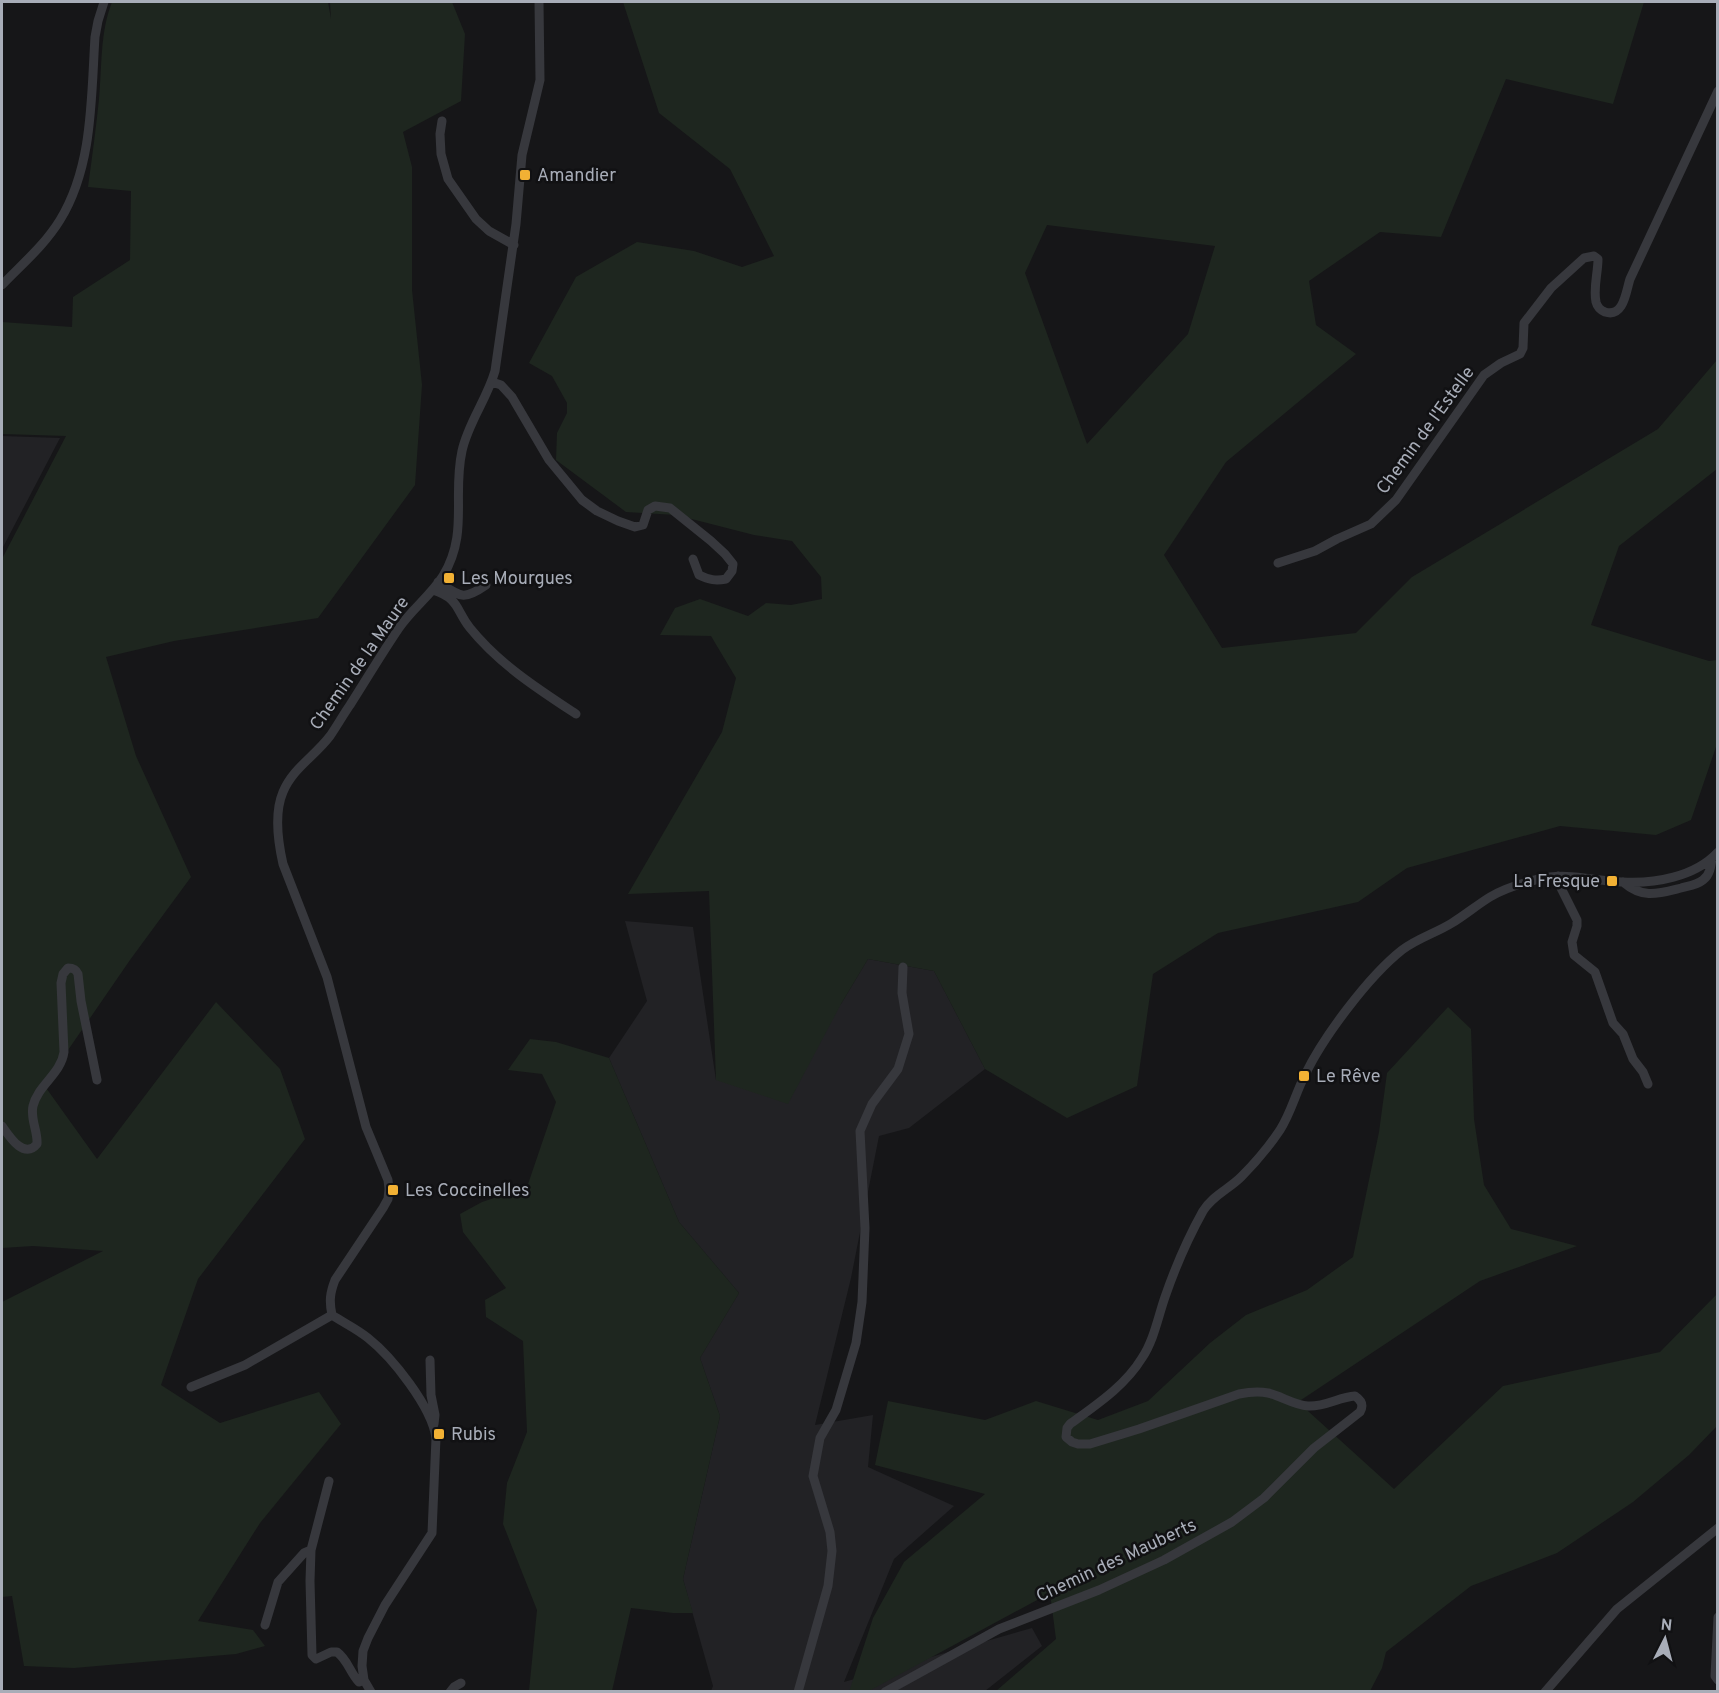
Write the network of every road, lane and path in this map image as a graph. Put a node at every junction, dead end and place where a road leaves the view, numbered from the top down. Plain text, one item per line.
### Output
1 (104, 2) edge
2 (539, 2) edge
3 (1718, 91) edge
4 (442, 121) dead end
5 (514, 245) junction
6 (2, 285) edge
7 (492, 382) junction
8 (693, 559) dead end
9 (1278, 563) dead end
10 (486, 585) dead end
11 (435, 586) junction
12 (576, 714) dead end
13 (1715, 855) edge
14 (1558, 876) junction
15 (1623, 882) junction
16 (903, 968) dead end
17 (97, 1080) dead end
18 (1648, 1084) dead end
19 (2, 1126) edge
20 (332, 1315) junction
21 (430, 1360) dead end
22 (191, 1388) dead end
23 (434, 1426) junction
24 (329, 1481) dead end
25 (1717, 1530) edge
26 (311, 1550) junction
27 (1718, 1617) edge
28 (265, 1625) dead end
29 (364, 1680) junction
30 (1718, 1680) edge
31 (461, 1683) dead end
32 (371, 1692) edge
33 (450, 1692) edge
34 (798, 1692) edge
35 (885, 1692) edge
36 (1545, 1692) edge

1 - 6 street
2 - 5 street, Chemin de la Maure
3 - 9 street, Chemin de l'Estelle
4 - 5 street
5 - 7 street, Chemin de la Maure
7 - 8 street
7 - 11 street, Chemin de la Maure
10 - 11 street
11 - 12 street
11 - 20 street, Chemin de la Maure
13 - 15 street, Chemin des Mauberts
13 - 15 street
14 - 15 street, Chemin des Mauberts
14 - 18 street
14 - 35 street, Chemin des Mauberts
16 - 34 street
17 - 19 street
20 - 22 street
20 - 23 street
21 - 23 street
23 - 29 street
24 - 26 street
25 - 36 street
26 - 28 street
26 - 29 street
27 - 30 street
29 - 32 street
31 - 33 street

